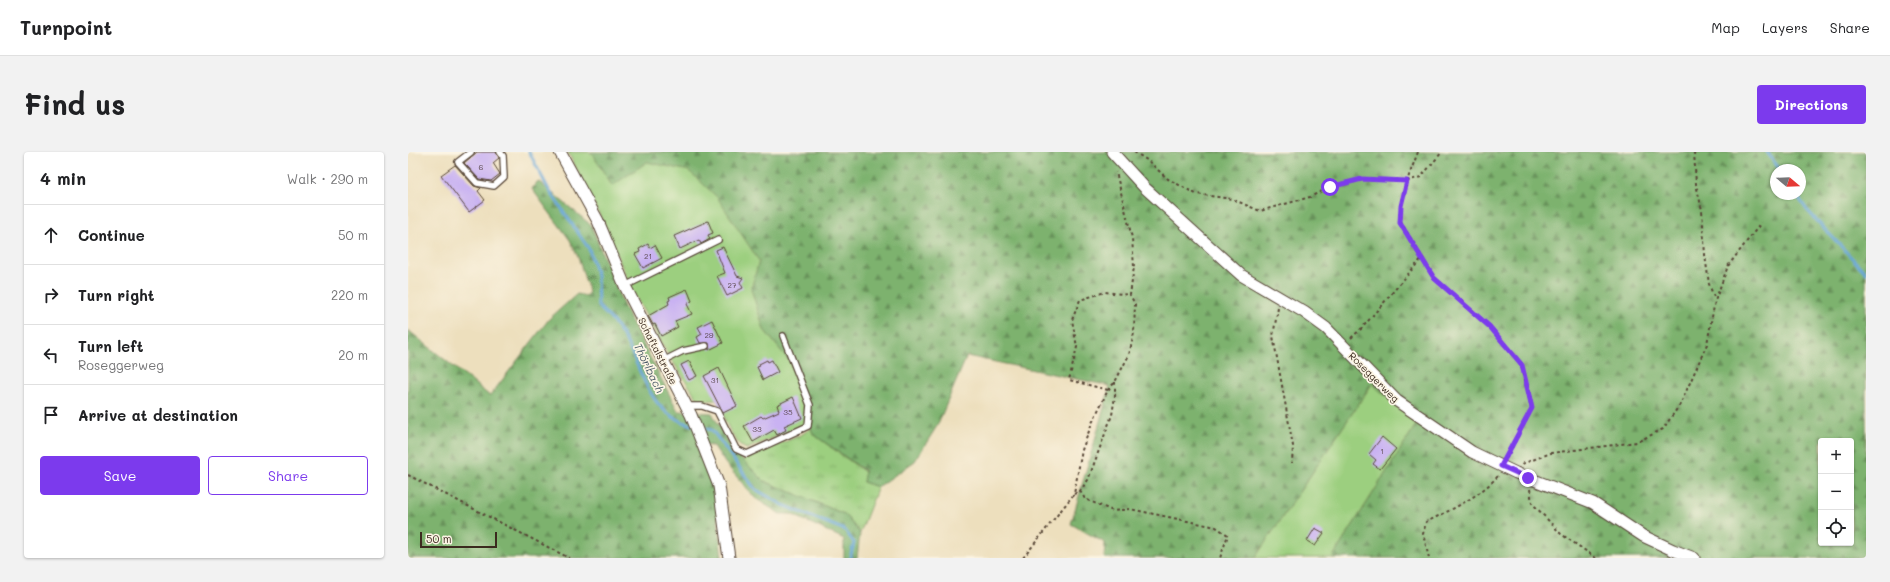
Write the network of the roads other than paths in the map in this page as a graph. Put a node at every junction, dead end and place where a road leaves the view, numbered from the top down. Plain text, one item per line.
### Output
1 (471, 152) edge
2 (500, 152) edge
3 (560, 152) edge
4 (1113, 153) edge
5 (718, 240) dead end
6 (625, 286) junction
7 (783, 336) dead end
8 (706, 346) dead end
9 (663, 361) junction
10 (688, 411) junction
11 (729, 558) edge
12 (1694, 558) edge

1 - 2 lane
3 - 6 street, Schaftalstraße
4 - 12 street, Roseggerweg
5 - 6 lane
6 - 9 street, Schaftalstraße
7 - 10 lane
8 - 9 lane
9 - 10 street, Schaftalstraße
10 - 11 street, Schaftalstraße

